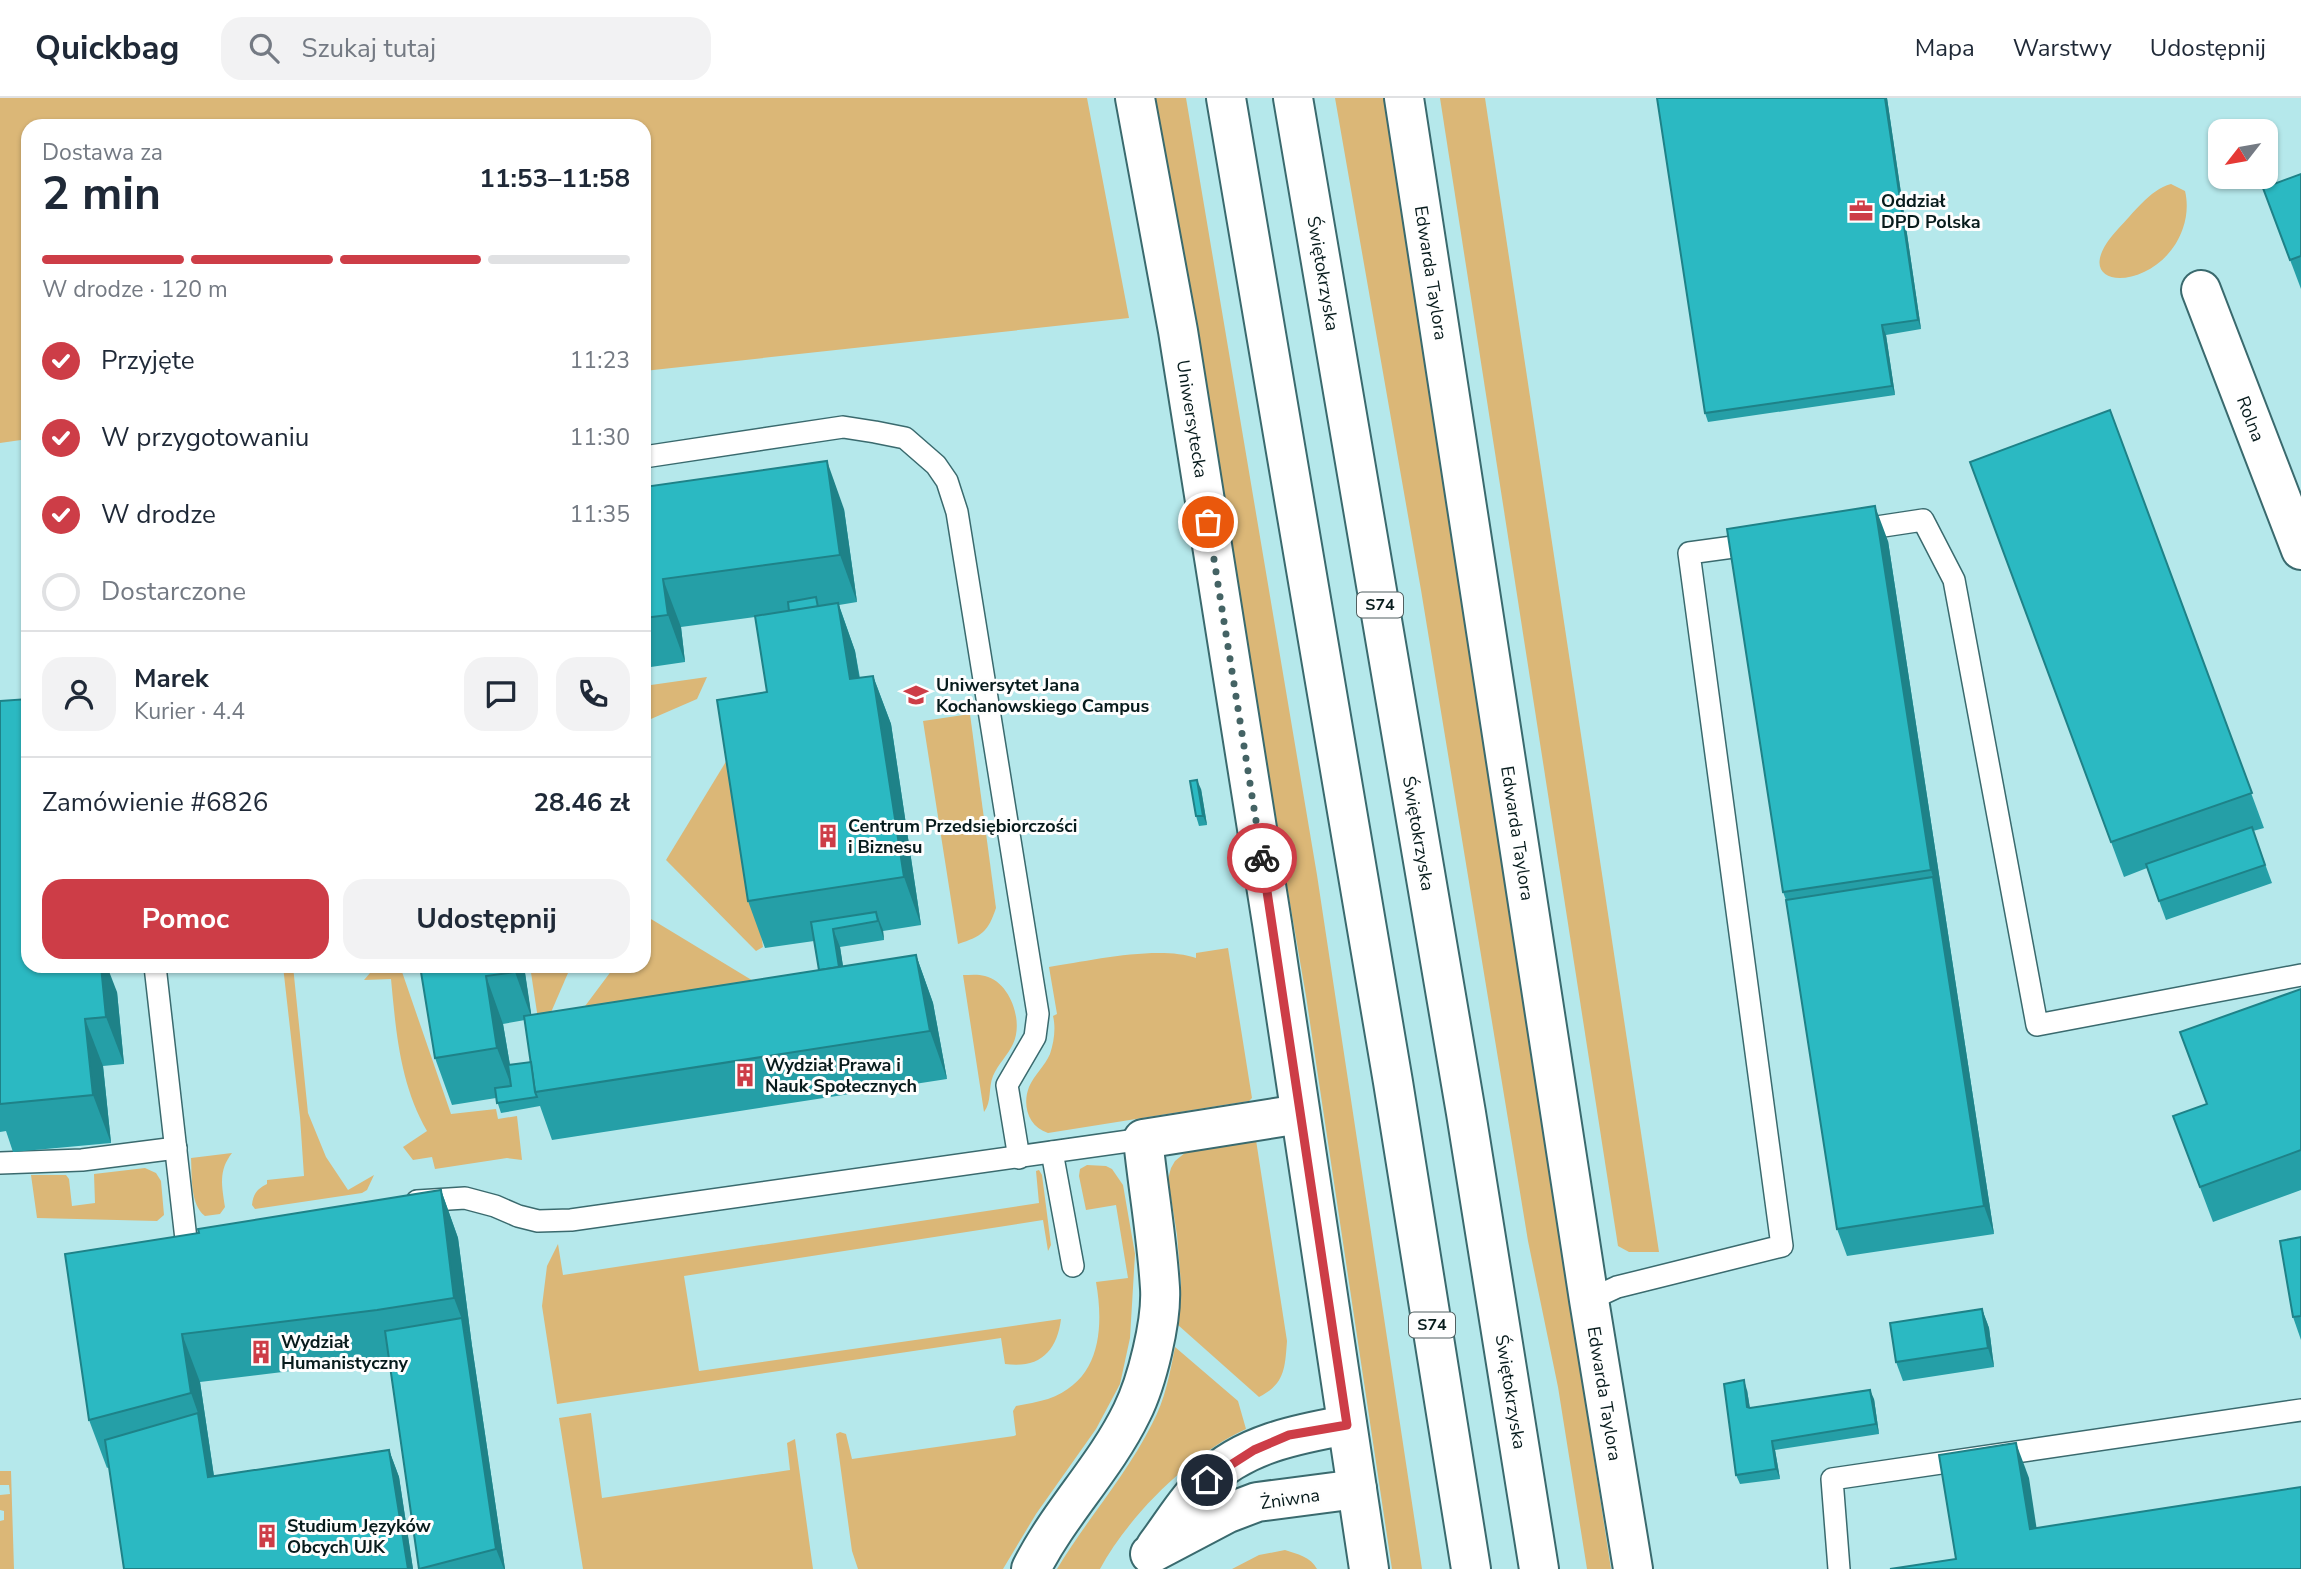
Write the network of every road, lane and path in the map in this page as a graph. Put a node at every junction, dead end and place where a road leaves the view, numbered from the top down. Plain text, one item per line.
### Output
1 (1135, 98) edge
2 (1226, 98) edge
3 (1293, 98) edge
4 (1405, 98) edge
5 (2201, 290) dead end
6 (651, 456) edge
7 (1840, 532) edge
8 (1772, 542) edge
9 (2301, 550) edge
10 (156, 973) edge
11 (2301, 975) edge
12 (1300, 1114) junction
13 (1143, 1139) junction
14 (176, 1148) junction
15 (1052, 1153) junction
16 (1019, 1158) junction
17 (0, 1163) edge
18 (398, 1203) edge
19 (220, 1237) edge
20 (1073, 1266) dead end
21 (1589, 1300) junction
22 (2301, 1410) edge
23 (1347, 1425) junction
24 (1357, 1489) junction
25 (1145, 1562) edge
26 (1031, 1569) edge
27 (1369, 1569) edge
28 (1471, 1569) edge
29 (1539, 1569) edge
30 (1633, 1569) edge
31 (1839, 1569) edge

1 - 12 main road, Uniwersytecka
2 - 28 main road, S74
3 - 29 main road, Świętokrzyska / S74
4 - 21 main road, Edwarda Taylora
5 - 9 main road, Rolna
6 - 16 lane
7 - 11 lane
8 - 21 lane
10 - 14 lane
12 - 13 main road
12 - 23 main road, Uniwersytecka
13 - 15 lane
13 - 26 main road
14 - 17 lane
14 - 19 lane
15 - 16 lane
15 - 20 lane
16 - 18 lane
21 - 30 main road, Edwarda Taylora
22 - 31 lane
23 - 24 main road, Uniwersytecka
23 - 25 main road, Żniwna
24 - 25 main road, Żniwna
24 - 27 main road, Uniwersytecka

